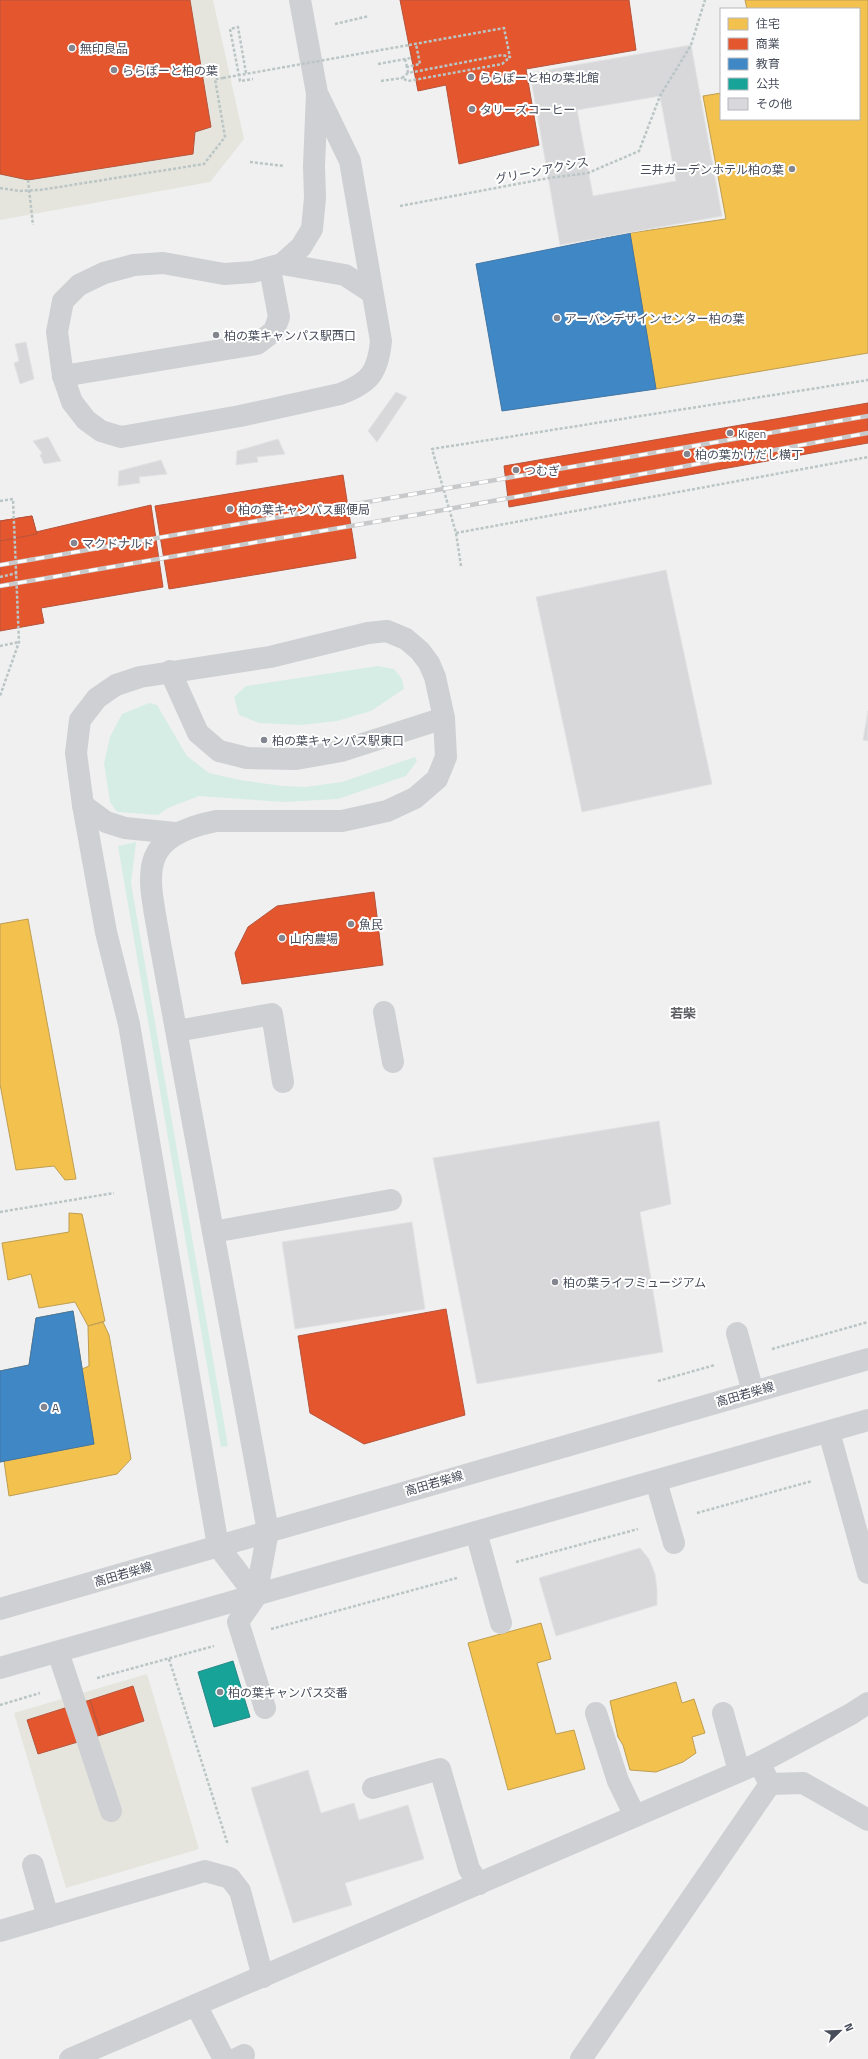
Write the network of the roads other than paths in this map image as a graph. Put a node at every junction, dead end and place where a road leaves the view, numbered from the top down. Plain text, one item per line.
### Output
1 (300, 0) edge
2 (317, 93) junction
3 (276, 266) junction
4 (371, 292) junction
5 (63, 376) junction
6 (170, 671) junction
7 (444, 718) junction
8 (83, 805) junction
9 (175, 833) junction
10 (384, 1012) dead end
11 (177, 1031) junction
12 (394, 1062) dead end
13 (283, 1082) dead end
14 (391, 1200) dead end
15 (213, 1232) junction
16 (736, 1333) dead end
17 (868, 1359) edge
18 (753, 1392) junction
19 (868, 1420) edge
20 (829, 1432) junction
21 (656, 1481) junction
22 (268, 1531) junction
23 (476, 1532) junction
24 (674, 1543) dead end
25 (218, 1546) junction
26 (868, 1574) edge
27 (256, 1596) junction
28 (0, 1609) edge
29 (501, 1623) dead end
30 (58, 1652) junction
31 (0, 1668) edge
32 (868, 1702) edge
33 (265, 1708) dead end
34 (596, 1713) dead end
35 (723, 1713) dead end
36 (759, 1763) junction
37 (739, 1771) junction
38 (770, 1784) junction
39 (373, 1788) dead end
40 (111, 1812) dead end
41 (635, 1816) junction
42 (868, 1820) edge
43 (33, 1865) dead end
44 (479, 1884) junction
45 (48, 1917) junction
46 (0, 1931) edge
47 (263, 1977) junction
48 (196, 2005) junction
49 (235, 2058) edge
50 (70, 2059) edge
51 (582, 2059) edge

1 - 2 street
2 - 3 street
2 - 4 street
3 - 4 street
3 - 5 street
3 - 5 street
4 - 5 street
6 - 7 street
6 - 7 street
6 - 8 street
7 - 9 street
8 - 9 street
8 - 25 street
9 - 11 street
10 - 12 street
11 - 13 street
11 - 15 street
14 - 15 street
15 - 22 street
16 - 18 street
17 - 18 street, 高田若柴線
18 - 22 street, 高田若柴線
19 - 20 street
20 - 21 street
20 - 26 street
21 - 23 street
21 - 24 street
22 - 25 street, 高田若柴線
22 - 27 street
23 - 27 street
23 - 29 street
25 - 27 street
25 - 28 street, 高田若柴線
27 - 30 street
27 - 33 street
30 - 31 street
30 - 40 street
32 - 36 street
34 - 41 street
35 - 37 street
36 - 37 street
36 - 38 street
37 - 41 street
38 - 42 street
38 - 51 street
39 - 44 street
41 - 44 street
43 - 45 street
44 - 47 street
45 - 46 street
45 - 47 street
47 - 48 street
48 - 49 street
48 - 50 street

